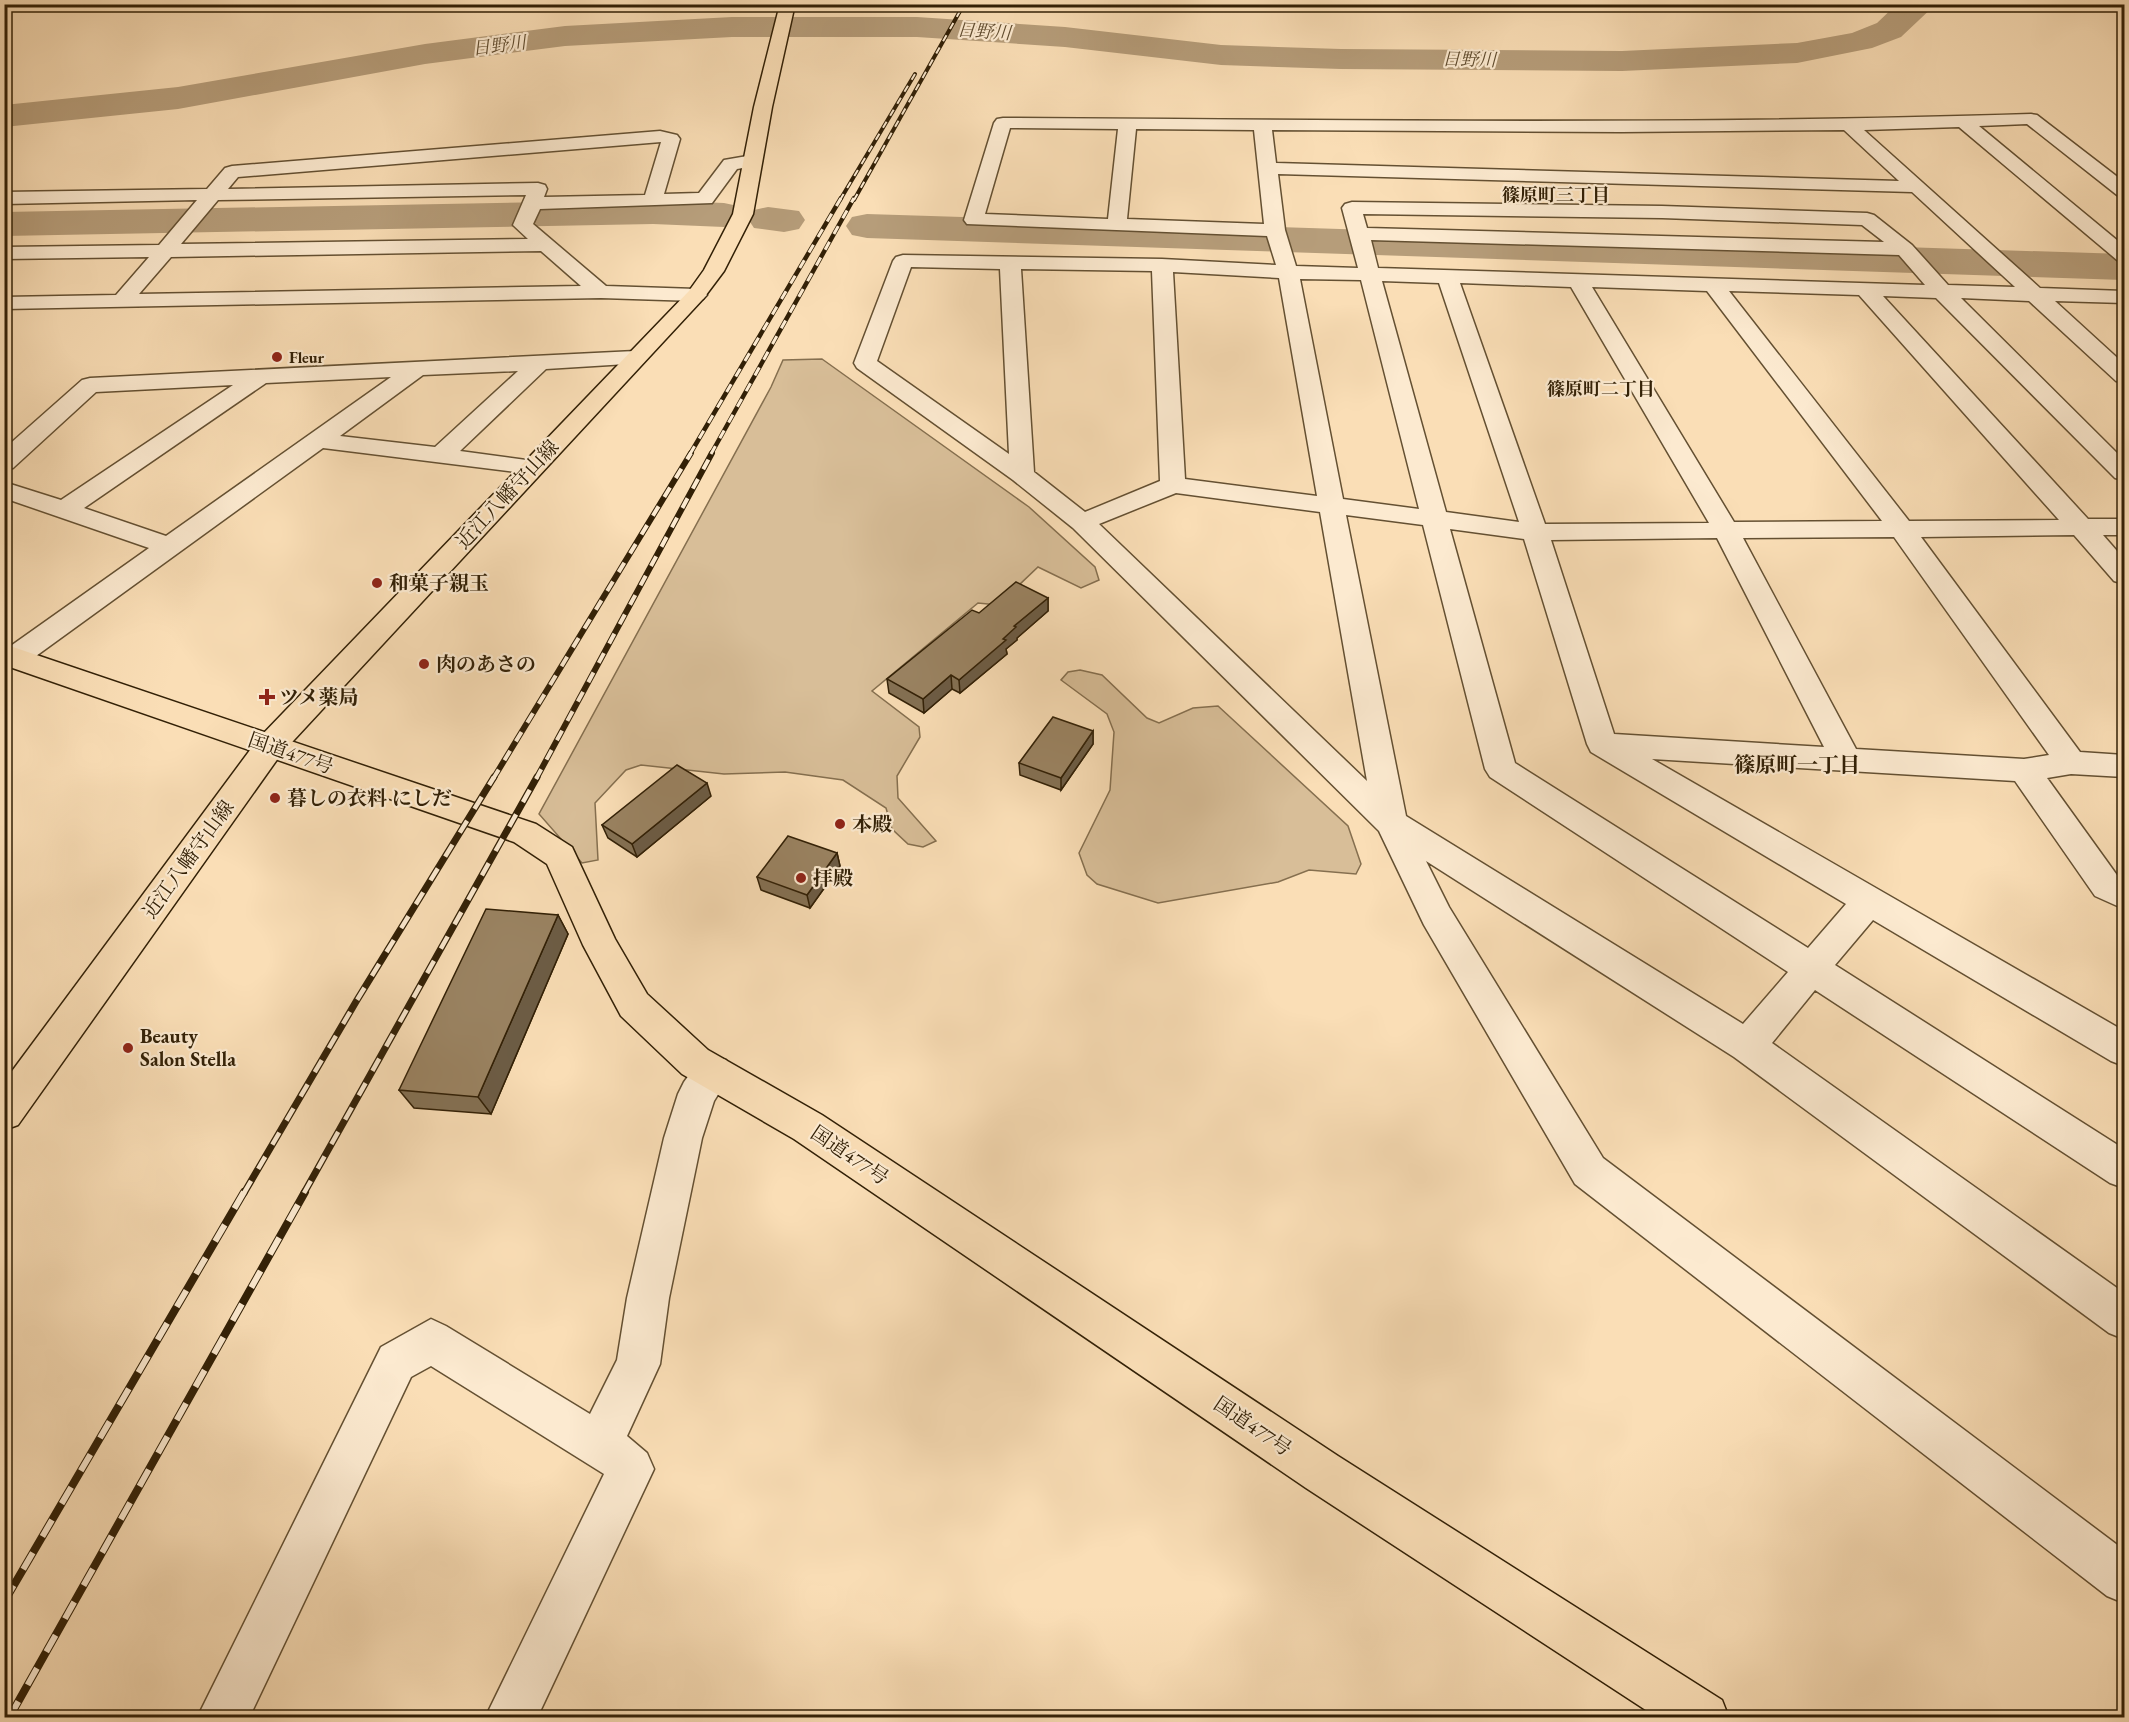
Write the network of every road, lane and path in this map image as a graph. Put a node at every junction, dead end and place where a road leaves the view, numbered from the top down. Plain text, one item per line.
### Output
1 (788, 4) edge
2 (1964, 122) junction
3 (1128, 123) junction
4 (1262, 123) junction
5 (1849, 125) junction
6 (1621, 127) junction
7 (560, 145) junction
8 (753, 161) junction
9 (1268, 168) junction
10 (1645, 180) junction
11 (1919, 187) junction
12 (2124, 191) edge
13 (212, 194) junction
14 (4, 198) edge
15 (652, 200) junction
16 (531, 205) junction
17 (1662, 212) junction
18 (1117, 225) junction
19 (1277, 237) junction
20 (548, 245) junction
21 (381, 247) junction
22 (1364, 248) junction
23 (167, 249) junction
24 (1681, 250) junction
25 (4, 253) edge
26 (2124, 256) edge
27 (1911, 257) junction
28 (1010, 262) junction
29 (1162, 265) junction
30 (1288, 272) junction
31 (1447, 277) junction
32 (1578, 281) junction
33 (1705, 285) junction
34 (1866, 289) junction
35 (601, 292) junction
36 (1942, 292) junction
37 (696, 295) junction
38 (2037, 295) junction
39 (350, 297) junction
40 (2124, 297) edge
41 (121, 302) junction
42 (4, 303) edge
43 (635, 358) junction
44 (538, 363) junction
45 (417, 369) junction
46 (2124, 376) edge
47 (260, 377) junction
48 (317, 440) junction
49 (440, 456) junction
50 (4, 463) edge
51 (532, 467) junction
52 (2124, 473) edge
53 (1022, 476) junction
54 (1173, 485) junction
55 (4, 489) edge
56 (1330, 506) junction
57 (64, 510) junction
58 (1434, 519) junction
59 (1082, 522) junction
60 (2081, 527) junction
61 (2124, 527) edge
62 (1902, 529) junction
63 (1726, 530) junction
64 (1535, 532) junction
65 (168, 546) junction
66 (2124, 575) edge
67 (10, 656) edge
68 (1602, 744) junction
69 (270, 746) junction
70 (1846, 759) junction
71 (2071, 763) junction
72 (2124, 766) edge
73 (2024, 770) junction
74 (1391, 823) junction
75 (2124, 896) edge
76 (1869, 900) junction
77 (1810, 970) junction
78 (1747, 1046) junction
79 (2124, 1050) edge
80 (713, 1072) junction
81 (4, 1113) edge
82 (2124, 1170) edge
83 (2124, 1318) edge
84 (599, 1445) junction
85 (2124, 1579) edge
86 (222, 1718) edge
87 (510, 1718) edge
88 (1704, 1718) edge

1 - 8 main road, 近江八幡守山線
2 - 5 street
2 - 12 street
2 - 26 street
3 - 4 street
3 - 18 street
3 - 18 street
4 - 6 street
4 - 9 street
5 - 6 street
5 - 11 street
6 - 10 street
7 - 13 street
7 - 15 street
7 - 16 street
8 - 15 street
8 - 37 main road, 近江八幡守山線
9 - 10 street
9 - 19 street
10 - 11 street
10 - 17 street
11 - 38 street
13 - 14 street
13 - 16 street
13 - 23 street
15 - 16 street
16 - 20 street
17 - 22 street
17 - 24 street
17 - 27 street
18 - 19 street
19 - 30 street
20 - 21 street
20 - 35 street
21 - 23 street
21 - 39 street
22 - 24 street
22 - 30 street
22 - 31 street
22 - 58 street
23 - 25 street
23 - 41 street
24 - 27 street
24 - 33 street
27 - 36 street
28 - 29 street
28 - 53 street
28 - 53 street
29 - 30 street
29 - 54 street
30 - 56 street
31 - 32 street
31 - 64 street
32 - 33 street
32 - 63 street
33 - 34 street
33 - 62 street
34 - 36 street
34 - 60 street
35 - 37 street
35 - 39 street
36 - 38 street
36 - 52 street
37 - 43 main road, 近江八幡守山線
38 - 40 street
38 - 46 street
39 - 41 street
41 - 42 street
43 - 44 street
43 - 51 main road, 近江八幡守山線
44 - 45 street
44 - 49 street
45 - 47 street
45 - 48 street
47 - 50 street
47 - 57 street
48 - 49 street
48 - 65 street
49 - 51 street
51 - 69 main road, 近江八幡守山線
53 - 59 street
54 - 56 street
54 - 59 street
55 - 57 street
56 - 58 street
56 - 74 street
57 - 65 street
58 - 64 street
58 - 77 street
59 - 74 street
60 - 61 street
60 - 62 street
60 - 66 street
62 - 63 street
62 - 71 street
63 - 64 street
63 - 70 street
64 - 68 street
65 - 67 street
67 - 69 main road, 国道477号
68 - 70 street
68 - 76 street
69 - 80 main road, 国道477号
69 - 81 main road, 近江八幡守山線
70 - 73 street
71 - 72 street
71 - 73 street
73 - 75 street
74 - 78 street
74 - 85 street
76 - 77 street
76 - 79 street
77 - 78 street
77 - 82 street
78 - 83 street
80 - 84 street
80 - 88 main road, 国道477号
84 - 86 street
84 - 87 street

